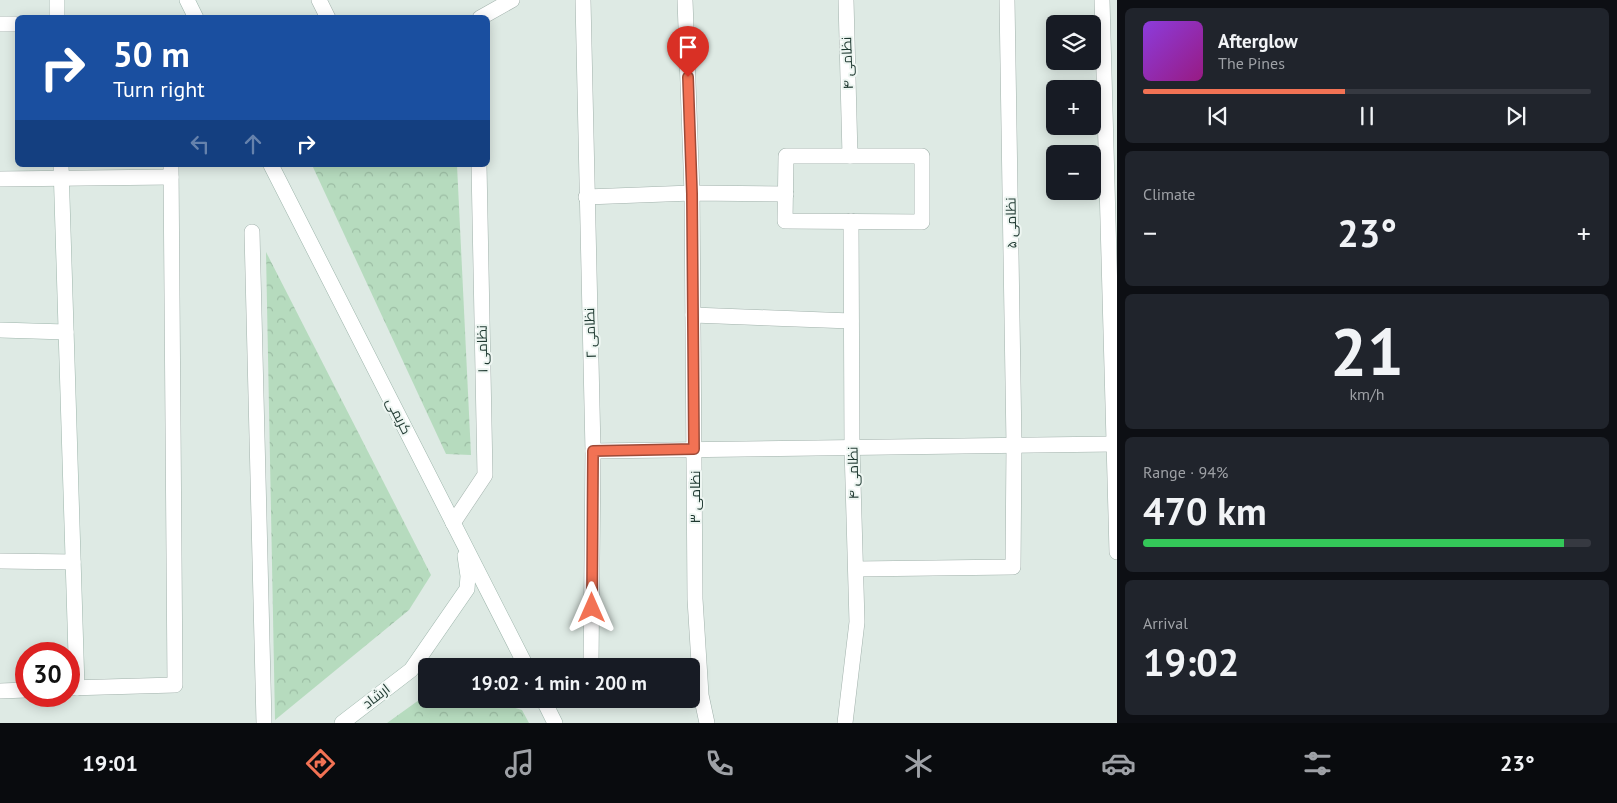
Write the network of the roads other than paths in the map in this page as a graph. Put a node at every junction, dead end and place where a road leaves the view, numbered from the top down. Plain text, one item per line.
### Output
1 (57, 0) edge
2 (187, 0) edge
3 (320, 0) edge
4 (583, 0) edge
5 (684, 0) edge
6 (846, 0) edge
7 (1007, 0) edge
8 (1102, 0) edge
9 (506, 1) edge
10 (57, 15) edge
11 (194, 15) edge
12 (327, 15) edge
13 (485, 15) edge
14 (0, 24) edge
15 (15, 24) edge
16 (850, 156) junction
17 (272, 167) edge
18 (479, 167) edge
19 (171, 171) edge
20 (62, 172) edge
21 (0, 179) edge
22 (692, 194) junction
23 (786, 194) junction
24 (586, 197) junction
25 (851, 222) junction
26 (252, 232) dead end
27 (693, 315) junction
28 (851, 321) junction
29 (0, 330) edge
30 (66, 332) junction
31 (1114, 444) junction
32 (1014, 445) junction
33 (852, 447) junction
34 (694, 449) junction
35 (593, 451) junction
36 (453, 523) junction
37 (462, 540) junction
38 (1117, 552) edge
39 (0, 561) edge
40 (73, 562) junction
41 (856, 569) junction
42 (73, 642) edge
43 (426, 658) edge
44 (522, 658) edge
45 (591, 658) edge
46 (418, 671) edge
47 (80, 688) edge
48 (15, 690) edge
49 (0, 691) edge
50 (548, 708) edge
51 (264, 723) edge
52 (342, 723) edge
53 (555, 723) edge
54 (707, 723) edge
55 (845, 723) edge

1 - 10 street
2 - 11 street
3 - 12 street
4 - 24 street, نظامی ۲
5 - 22 street, نظامی ۳
6 - 16 street, نظامی ۴
7 - 32 street, نظامی ۵
8 - 31 street
9 - 13 street
14 - 15 street
16 - 23 street
16 - 25 street
17 - 36 street, کریمی
18 - 36 street, نظامی ۱
19 - 20 street
19 - 47 street
20 - 21 street
20 - 30 street
22 - 23 street
22 - 24 street
22 - 27 street, نظامی ۳
23 - 25 street
24 - 35 street, نظامی ۲
25 - 28 street, نظامی ۴
26 - 51 street
27 - 28 street
27 - 34 street, نظامی ۳
28 - 33 street, نظامی ۴
29 - 30 street
30 - 40 street
31 - 32 street
31 - 38 street
32 - 33 street
32 - 41 street, نظامی ۵
33 - 34 street
33 - 41 street, نظامی ۴
34 - 35 street
34 - 54 street, نظامی ۳
35 - 45 street, نظامی ۲
36 - 37 street, کریمی
37 - 43 street, ارشاد
37 - 44 street, کریمی
39 - 40 street
40 - 42 street
41 - 55 street, نظامی ۴
46 - 52 street, ارشاد
48 - 49 street
50 - 53 street

